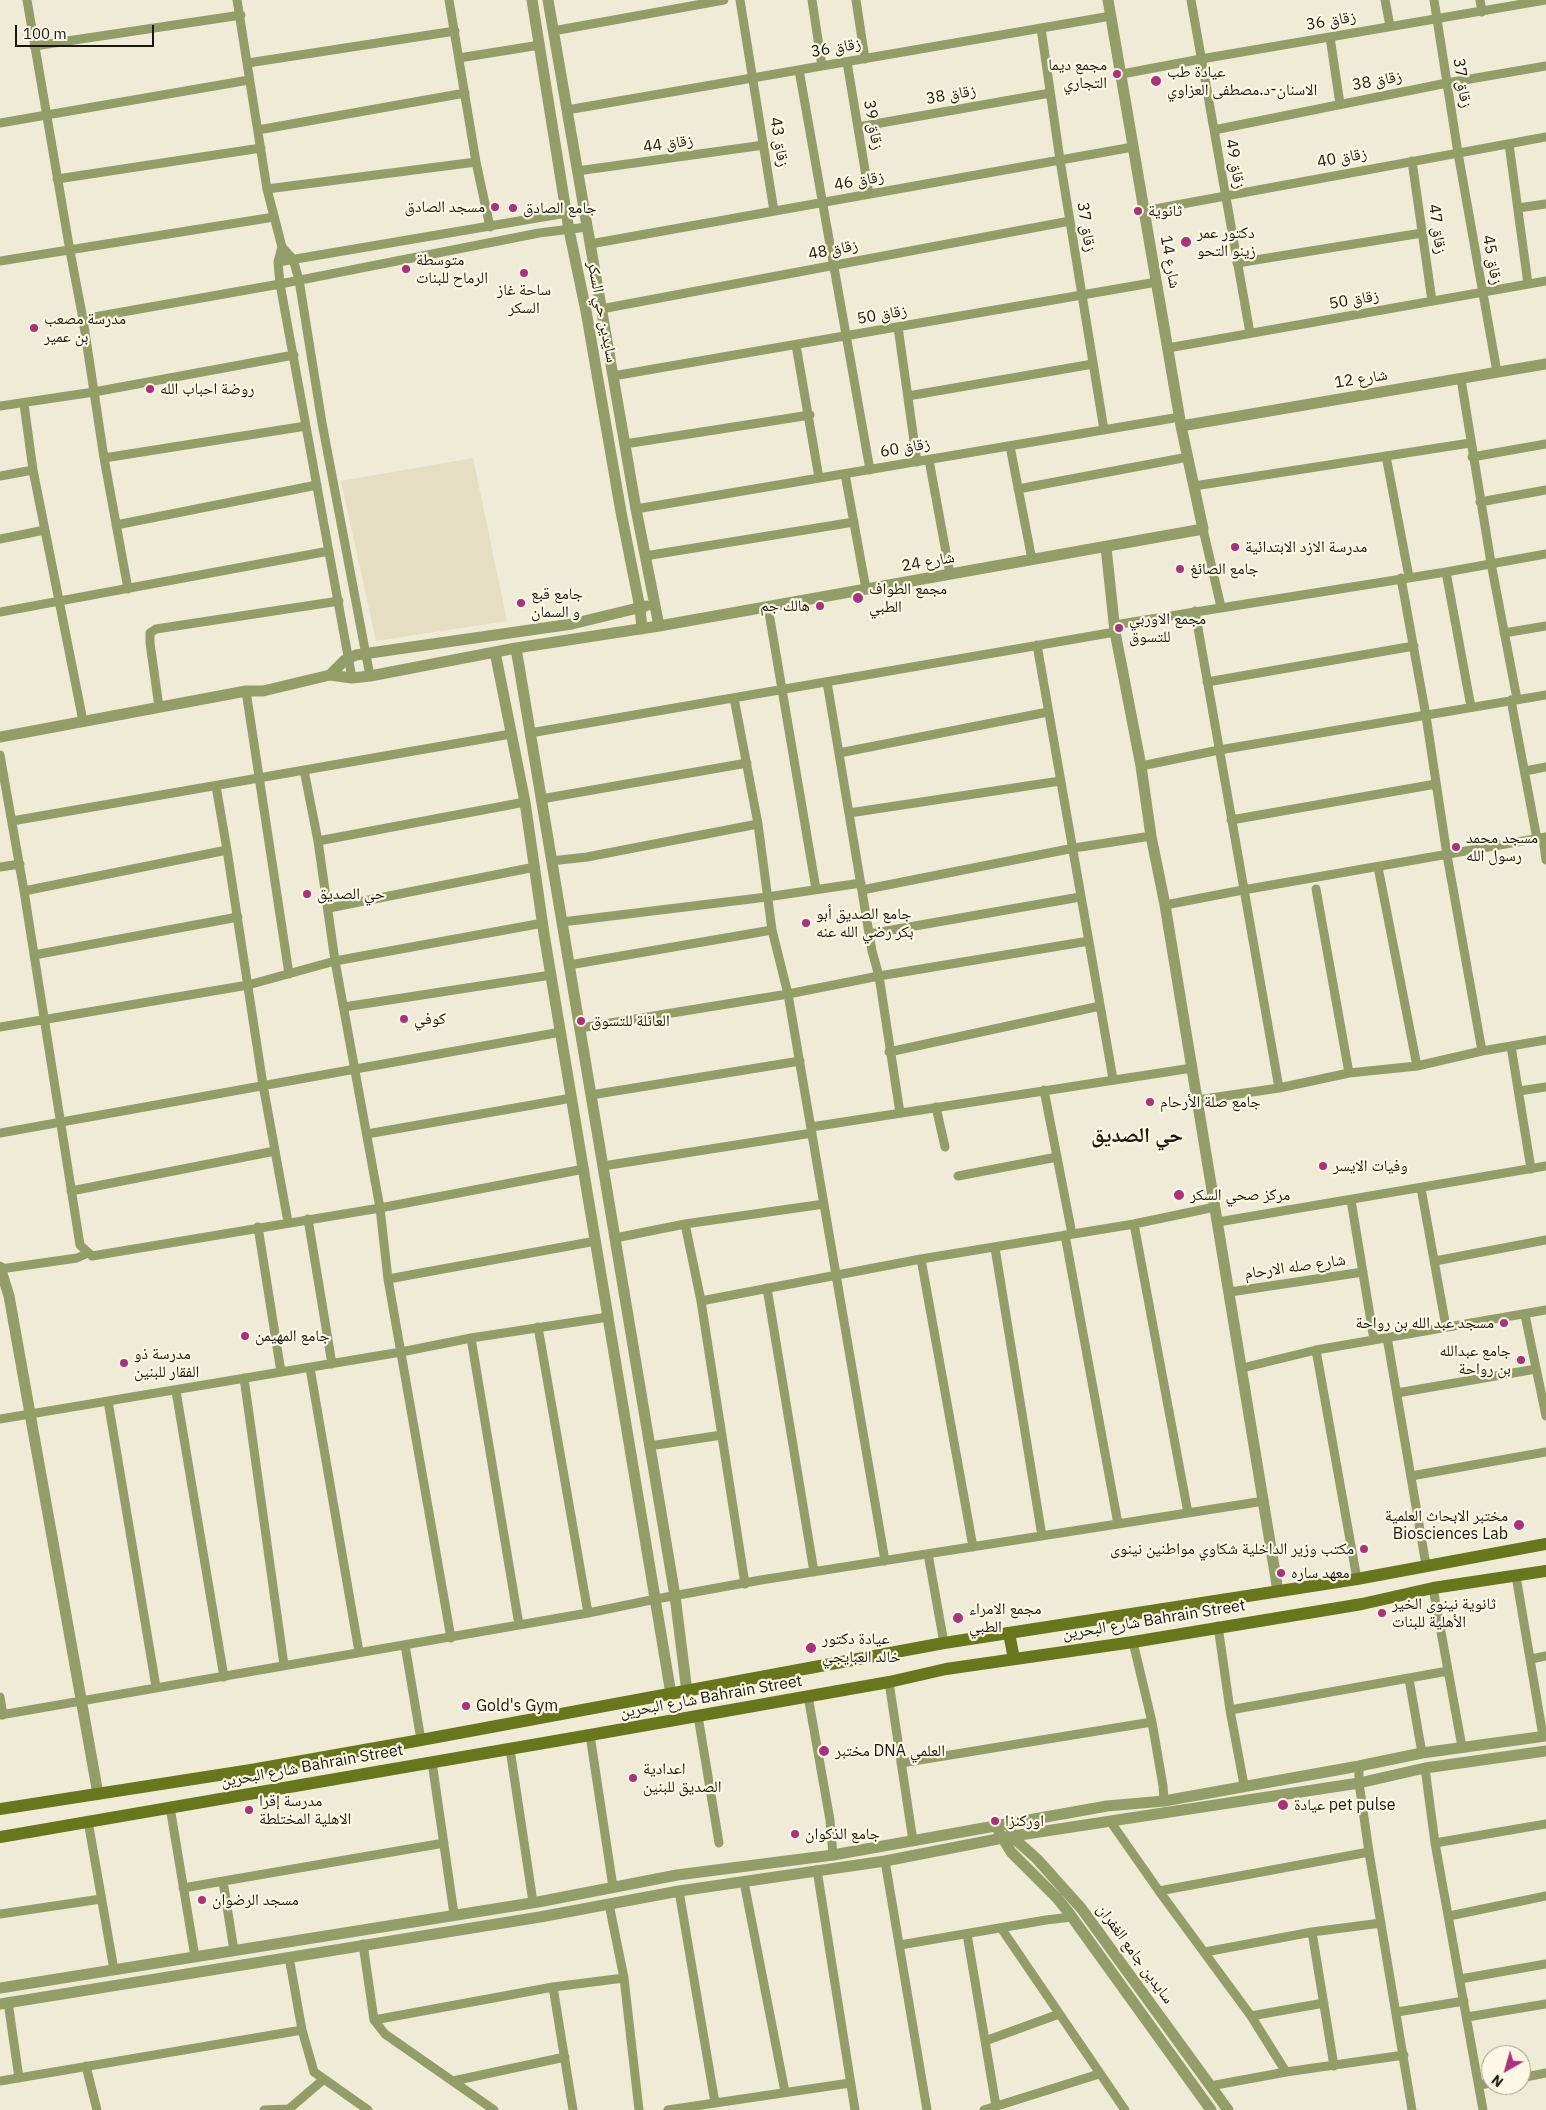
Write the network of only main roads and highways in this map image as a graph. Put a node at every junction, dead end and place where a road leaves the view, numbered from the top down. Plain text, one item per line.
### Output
1 (1546, 1544) edge
2 (1546, 1571) edge
3 (1009, 1633) junction
4 (1014, 1659) junction
5 (251, 1770) junction
6 (256, 1792) junction
7 (0, 1809) edge
8 (0, 1837) edge

1 - 3 main road, شارع البحرين Bahrain Street
2 - 4 main road, شارع البحرين Bahrain Street
3 - 4 main road
3 - 5 main road, شارع البحرين Bahrain Street
4 - 6 main road, شارع البحرين Bahrain Street
5 - 6 main road
5 - 7 main road, شارع البحرين Bahrain Street
6 - 8 main road, شارع البحرين Bahrain Street

